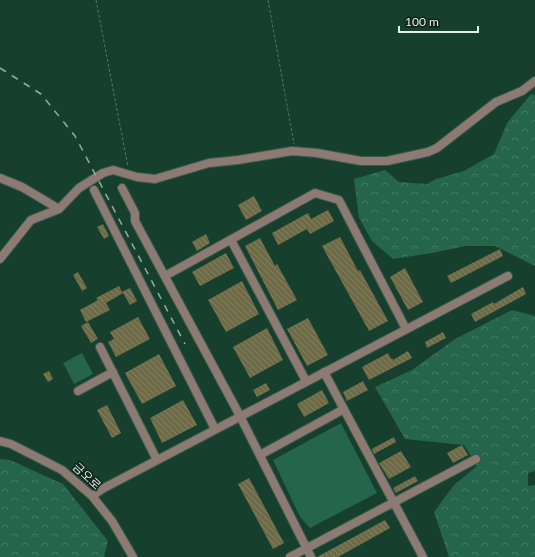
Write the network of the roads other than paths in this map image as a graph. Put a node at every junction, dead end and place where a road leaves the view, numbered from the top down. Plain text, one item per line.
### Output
1 (535, 81) edge
2 (0, 178) edge
3 (122, 188) dead end
4 (94, 190) dead end
5 (59, 209) junction
6 (231, 240) junction
7 (0, 259) edge
8 (165, 276) junction
9 (508, 276) dead end
10 (406, 329) junction
11 (100, 347) dead end
12 (113, 372) junction
13 (324, 372) junction
14 (306, 381) junction
15 (78, 391) dead end
16 (344, 409) junction
17 (240, 416) junction
18 (216, 429) junction
19 (0, 441) edge
20 (260, 455) junction
21 (157, 460) junction
22 (476, 460) dead end
23 (92, 496) junction
24 (394, 502) junction
25 (306, 549) junction
26 (133, 557) edge
27 (290, 557) edge
28 (311, 557) edge
29 (423, 557) edge

1 - 5 street
2 - 5 street
3 - 8 street
4 - 18 street
5 - 7 street
6 - 8 street
6 - 10 street
6 - 14 street
8 - 17 street
9 - 10 street
10 - 13 street
11 - 12 street
12 - 15 street
12 - 21 street
13 - 14 street
13 - 16 street
14 - 17 street
16 - 20 street
16 - 24 street
17 - 18 street
17 - 20 street
18 - 21 street
19 - 23 street, 금오로
20 - 25 street
21 - 23 street
22 - 24 street
23 - 26 street, 금오로
24 - 25 street
24 - 29 street
25 - 27 street
25 - 28 street

